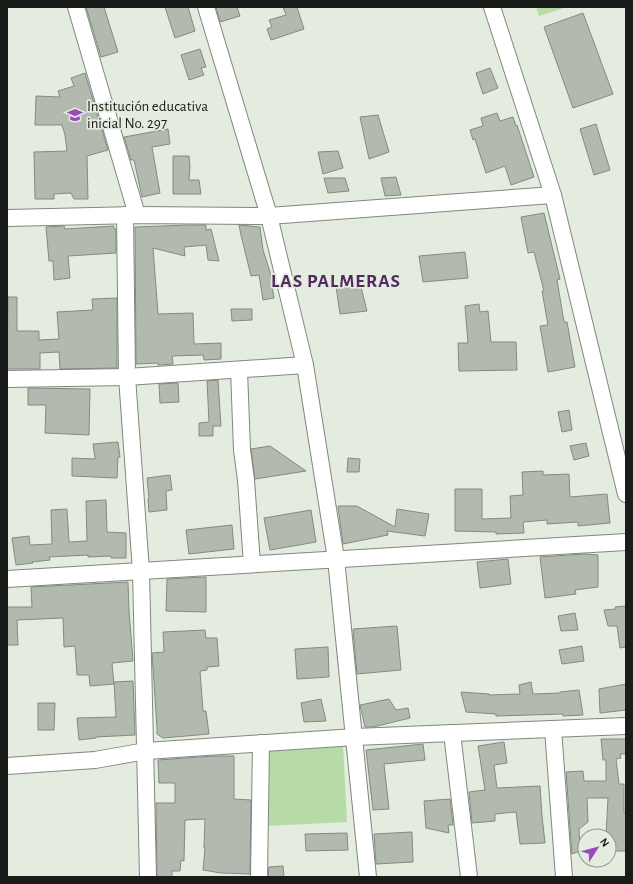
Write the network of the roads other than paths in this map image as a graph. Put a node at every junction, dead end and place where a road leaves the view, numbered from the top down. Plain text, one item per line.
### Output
1 (76, 7) edge
2 (206, 7) edge
3 (492, 7) edge
4 (553, 196) junction
5 (131, 215) junction
6 (269, 216) junction
7 (7, 218) edge
8 (305, 365) junction
9 (239, 370) junction
10 (127, 377) junction
11 (7, 379) edge
12 (626, 494) edge
13 (626, 542) edge
14 (336, 559) junction
15 (252, 564) junction
16 (140, 570) junction
17 (7, 579) edge
18 (626, 726) edge
19 (553, 729) junction
20 (452, 733) junction
21 (354, 737) junction
22 (261, 744) junction
23 (146, 751) junction
24 (7, 766) edge
25 (148, 877) edge
26 (259, 877) edge
27 (368, 877) edge
28 (469, 877) edge
29 (564, 877) edge

1 - 5 street
2 - 6 street
3 - 4 street
4 - 6 street
4 - 12 street
5 - 6 street
5 - 7 street
5 - 10 street
6 - 8 street
8 - 9 street
8 - 14 street
9 - 10 street
9 - 15 street
10 - 11 street
10 - 16 street
13 - 14 street
14 - 15 street
14 - 21 street
15 - 16 street
16 - 17 street
16 - 23 street
18 - 19 street
19 - 20 street
19 - 29 street
20 - 21 street
20 - 28 street
21 - 22 street
21 - 27 street
22 - 23 street
22 - 26 street
23 - 24 street
23 - 25 street

